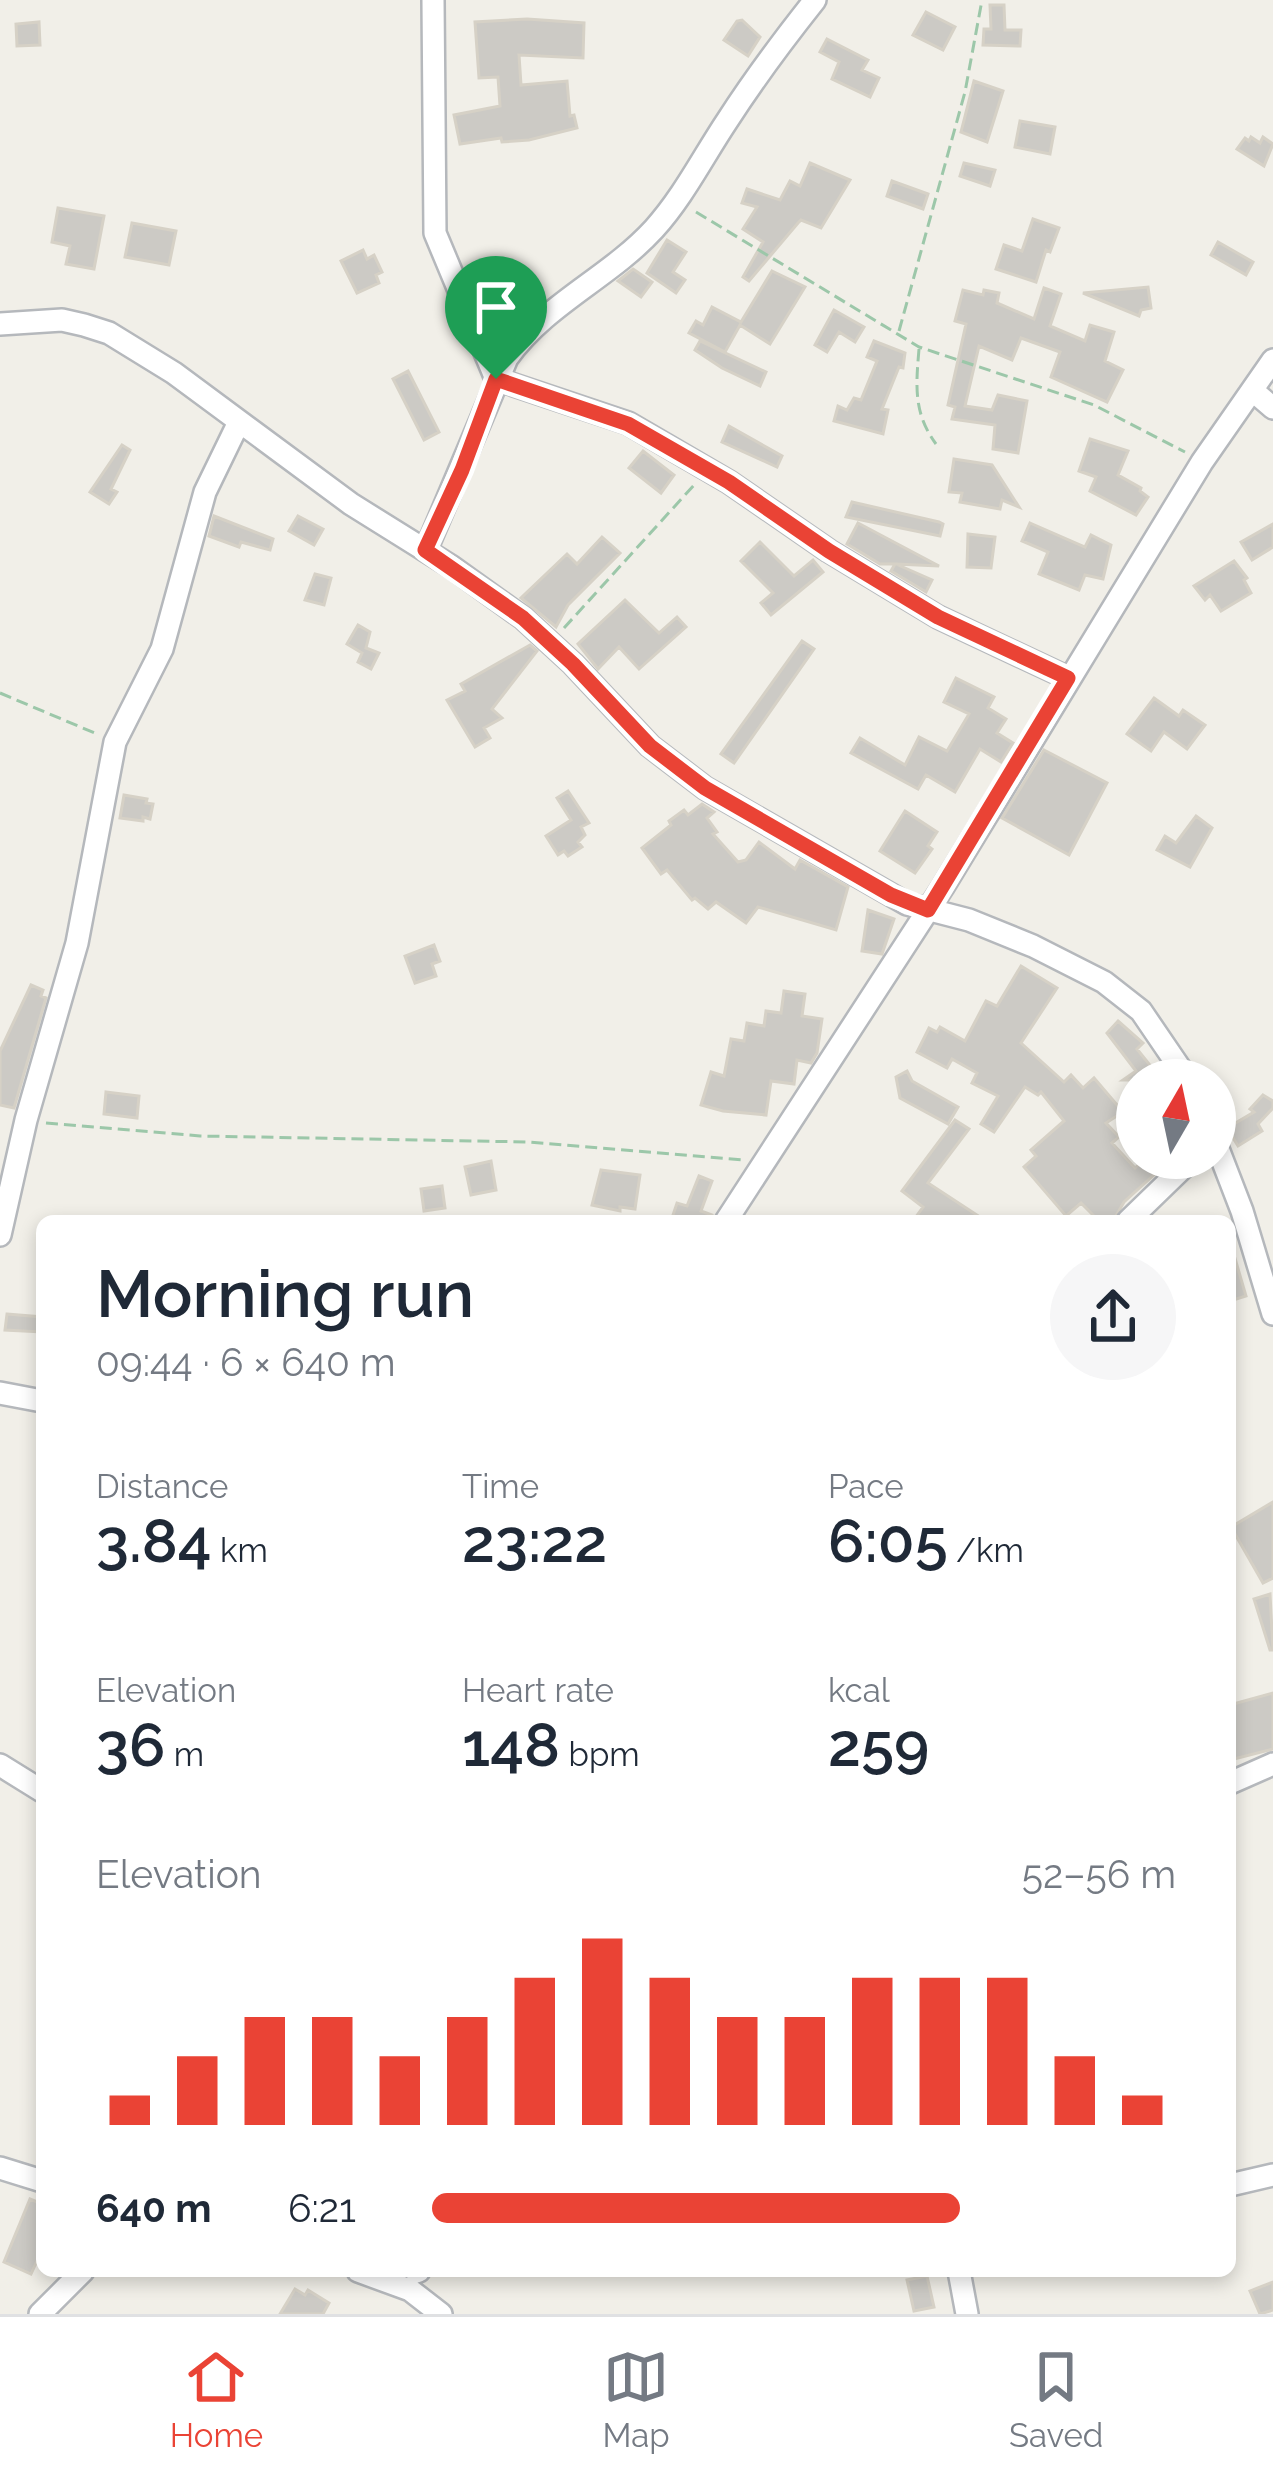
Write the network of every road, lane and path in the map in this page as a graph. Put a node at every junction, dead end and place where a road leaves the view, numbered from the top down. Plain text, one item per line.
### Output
1 (434, 0) edge
2 (815, 0) edge
3 (982, 0) edge
4 (676, 200) junction
5 (0, 324) edge
6 (899, 333) junction
7 (919, 347) junction
8 (1273, 360) edge
9 (496, 379) junction
10 (1252, 390) junction
11 (1273, 408) edge
12 (239, 422) junction
13 (935, 444) dead end
14 (1202, 462) junction
15 (708, 470) junction
16 (425, 550) junction
17 (551, 642) junction
18 (1068, 678) junction
19 (0, 693) edge
20 (116, 742) junction
21 (928, 910) junction
22 (1175, 1059) edge
23 (26, 1120) junction
24 (765, 1161) junction
25 (1171, 1179) edge
26 (1230, 1179) edge
27 (730, 1215) edge
28 (1134, 1215) edge
29 (0, 1235) edge
30 (1273, 1314) edge
31 (0, 1393) edge
32 (36, 1400) edge
33 (1273, 1764) edge
34 (0, 1765) edge
35 (1236, 1780) edge
36 (36, 1787) edge
37 (0, 2168) edge
38 (1273, 2175) edge
39 (36, 2179) edge
40 (1236, 2184) edge
41 (77, 2277) edge
42 (416, 2277) edge
43 (960, 2277) edge
44 (40, 2314) edge
45 (441, 2314) edge
46 (967, 2314) edge

1 - 9 street
2 - 4 street
3 - 6 path
4 - 6 path
4 - 9 street
5 - 12 street
6 - 7 path
7 - 13 path
7 - 14 path
8 - 10 street
9 - 15 street
9 - 16 street
10 - 11 street
10 - 14 street
12 - 16 street
12 - 20 street
14 - 18 street
15 - 17 path
15 - 18 street
16 - 17 street
17 - 21 street
18 - 21 street
19 - 20 path
20 - 23 street
21 - 22 street
21 - 24 street
23 - 24 path
23 - 29 street
24 - 27 street
25 - 28 street
26 - 30 street
31 - 32 street
33 - 35 street
34 - 36 street
37 - 39 street
38 - 40 street
41 - 44 street
42 - 45 street
43 - 46 street

